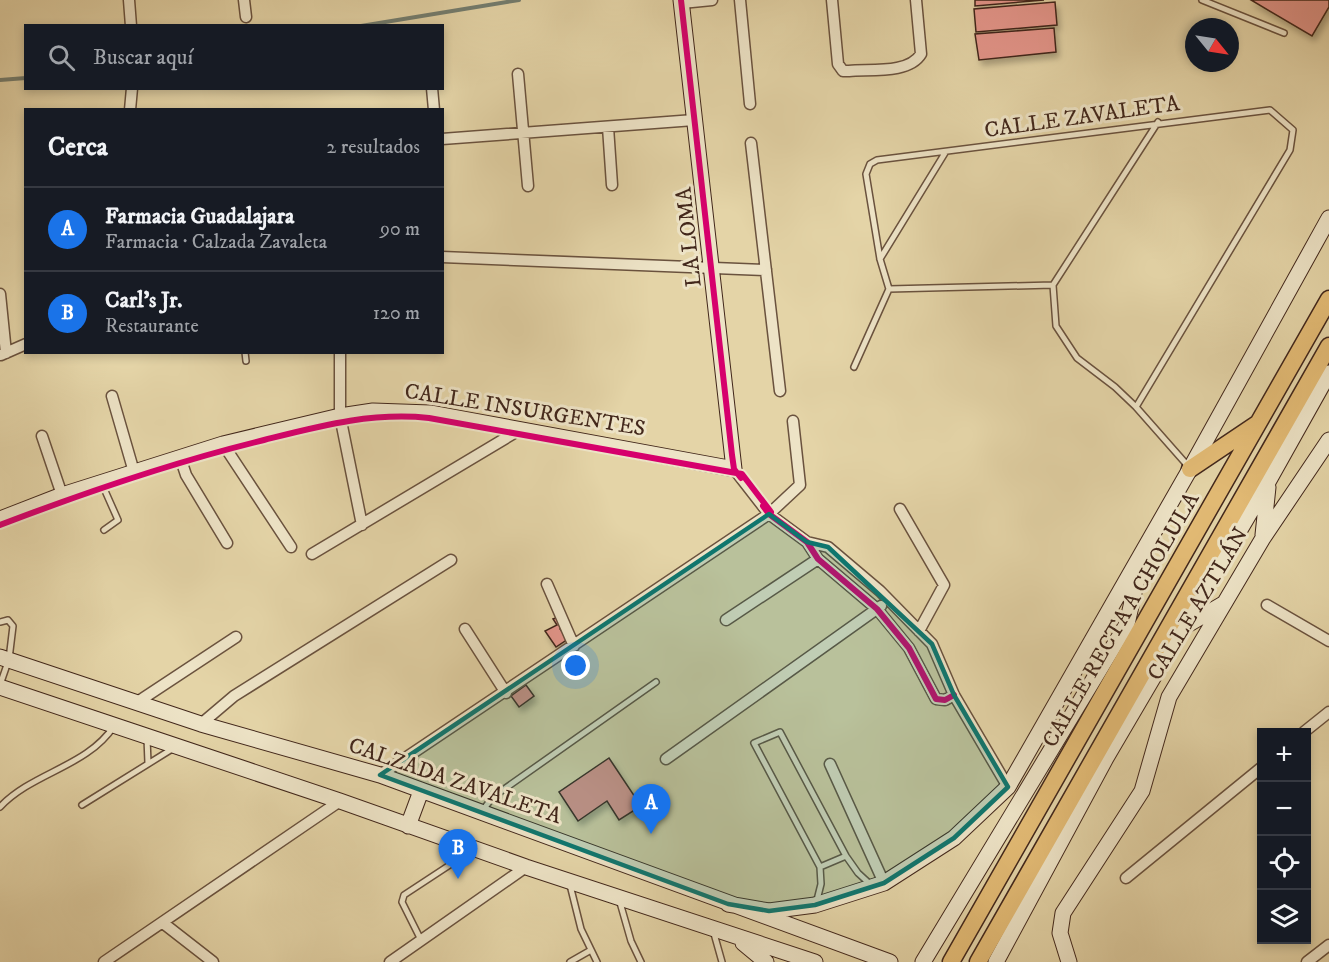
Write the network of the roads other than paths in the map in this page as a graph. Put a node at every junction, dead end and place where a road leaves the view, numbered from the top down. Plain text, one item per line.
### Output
1 (129, 0) edge
2 (244, 0) edge
3 (712, 0) edge
4 (740, 0) edge
5 (832, 0) edge
6 (916, 0) edge
7 (1202, 0) edge
8 (682, 2) edge
9 (246, 17) dead end
10 (131, 24) edge
11 (1284, 33) dead end
12 (518, 74) dead end
13 (132, 90) edge
14 (432, 90) edge
15 (750, 104) dead end
16 (130, 108) edge
17 (434, 108) edge
18 (694, 120) junction
19 (1158, 122) junction
20 (608, 127) junction
21 (524, 133) junction
22 (444, 139) edge
23 (752, 143) dead end
24 (945, 153) junction
25 (612, 185) dead end
26 (528, 186) dead end
27 (1329, 218) edge
28 (444, 257) edge
29 (879, 259) junction
30 (710, 266) junction
31 (766, 270) junction
32 (1053, 285) junction
33 (888, 289) junction
34 (0, 294) edge
35 (1329, 300) edge
36 (24, 345) edge
37 (1329, 346) edge
38 (3, 354) edge
39 (245, 354) edge
40 (340, 354) edge
41 (246, 361) dead end
42 (854, 367) dead end
43 (1329, 373) edge
44 (780, 391) dead end
45 (112, 396) dead end
46 (1136, 407) junction
47 (340, 416) junction
48 (793, 421) dead end
49 (1260, 422) junction
50 (521, 429) junction
51 (42, 436) dead end
52 (1329, 440) edge
53 (223, 444) junction
54 (180, 457) junction
55 (1190, 468) junction
56 (734, 469) junction
57 (134, 472) junction
58 (1268, 482) junction
59 (101, 483) junction
60 (62, 495) junction
61 (900, 509) dead end
62 (769, 514) junction
63 (0, 519) edge
64 (362, 525) junction
65 (104, 530) dead end
66 (1263, 538) junction
67 (807, 542) junction
68 (227, 543) dead end
69 (291, 547) dead end
70 (1144, 549) junction
71 (312, 554) dead end
72 (818, 559) junction
73 (451, 560) dead end
74 (547, 584) dead end
75 (889, 600) junction
76 (1225, 603) junction
77 (1267, 605) dead end
78 (878, 609) junction
79 (726, 620) dead end
80 (0, 622) edge
81 (465, 628) dead end
82 (1179, 630) junction
83 (920, 631) junction
84 (236, 637) dead end
85 (1329, 641) edge
86 (574, 646) junction
87 (4, 658) edge
88 (656, 682) dead end
89 (0, 686) edge
90 (506, 693) junction
91 (954, 696) junction
92 (136, 703) junction
93 (1329, 712) edge
94 (201, 724) junction
95 (115, 725) junction
96 (1309, 728) edge
97 (147, 736) junction
98 (177, 746) junction
99 (666, 759) dead end
100 (148, 763) junction
101 (830, 765) dead end
102 (1257, 771) edge
103 (380, 775) junction
104 (1008, 787) junction
105 (421, 791) junction
106 (340, 801) junction
107 (82, 805) dead end
108 (0, 807) edge
109 (481, 812) junction
110 (408, 826) junction
111 (475, 849) junction
112 (846, 856) junction
113 (526, 867) junction
114 (820, 867) junction
115 (1126, 878) dead end
116 (569, 882) junction
117 (879, 885) junction
118 (619, 898) junction
119 (728, 904) junction
120 (815, 905) junction
121 (163, 923) junction
122 (719, 930) junction
123 (421, 940) junction
124 (1329, 945) edge
125 (591, 950) junction
126 (924, 961) edge
127 (104, 962) edge
128 (213, 962) edge
129 (390, 962) edge
130 (570, 962) edge
131 (597, 962) edge
132 (641, 962) edge
133 (722, 962) edge
134 (766, 962) edge
135 (815, 962) edge
136 (890, 962) edge
137 (951, 962) edge
138 (978, 962) edge
139 (996, 962) edge
140 (1069, 962) edge
141 (1306, 962) edge

1 - 10 street
2 - 9 street
3 - 8 street
4 - 15 street
5 - 6 street
7 - 11 lane
8 - 18 main road, LA LOMA
12 - 21 street
13 - 16 street
14 - 17 street
18 - 20 street
18 - 30 main road, LA LOMA
19 - 24 lane, CALLE ZAVALETA
19 - 32 lane
19 - 46 lane, CALLE ZAVALETA
20 - 21 street
20 - 25 street
21 - 22 street
21 - 26 street
23 - 31 street
24 - 29 lane
24 - 29 lane, CALLE ZAVALETA
27 - 55 main road, CALLE RECTA A CHOLULA
28 - 30 street
29 - 33 lane
30 - 31 street
30 - 56 main road, LA LOMA
31 - 44 street
32 - 33 lane
32 - 46 lane
33 - 42 lane
34 - 38 street
35 - 49 main road, CALLE RECTA A CHOLULA
36 - 38 street
37 - 138 main road, CALLE RECTA A CHOLULA
39 - 41 lane
40 - 47 street
43 - 58 main road
45 - 57 street
46 - 55 lane
47 - 50 main road, CALLE INSURGENTES
47 - 53 main road, CALLE INSURGENTES
47 - 64 street
48 - 62 street
49 - 55 main road
49 - 137 main road, CALLE RECTA A CHOLULA
50 - 56 main road, CALLE INSURGENTES
50 - 64 street
51 - 60 street
52 - 66 main road, CALLE AZTLÁN
53 - 54 main road, CALLE INSURGENTES
53 - 69 street
54 - 57 main road, CALLE INSURGENTES
54 - 68 street
55 - 70 main road, CALLE RECTA A CHOLULA
56 - 62 street
57 - 59 main road, CALLE INSURGENTES
58 - 66 main road
58 - 82 main road
59 - 60 main road, CALLE INSURGENTES
59 - 65 lane
60 - 63 main road, CALLE INSURGENTES
61 - 83 street
62 - 67 street
62 - 86 street
64 - 71 street
66 - 76 main road, CALLE AZTLÁN
67 - 72 street
67 - 75 street
70 - 104 main road, CALLE RECTA A CHOLULA
70 - 126 main road
72 - 78 street
72 - 79 street
73 - 94 street
74 - 86 street
75 - 78 street
75 - 83 street
76 - 82 main road
76 - 140 main road, CALLE AZTLÁN
77 - 85 street
78 - 91 street
78 - 99 street
80 - 87 lane
81 - 90 street
82 - 139 main road
83 - 91 street
84 - 92 street
86 - 90 street
87 - 89 lane
87 - 92 main road, CALZADA ZAVALETA
88 - 109 lane
89 - 95 main road
90 - 103 street
91 - 104 street
92 - 94 main road, CALZADA ZAVALETA
93 - 96 street
94 - 103 main road, CALZADA ZAVALETA
95 - 97 main road
95 - 108 lane
97 - 98 main road
97 - 100 lane
98 - 100 lane
98 - 106 main road
100 - 107 lane
101 - 117 street
102 - 115 street
103 - 105 main road, CALZADA ZAVALETA
104 - 117 main road, CALLE RECTA A CHOLULA
105 - 109 main road, CALZADA ZAVALETA
105 - 110 main road
106 - 110 main road
106 - 121 street
109 - 119 main road, CALZADA ZAVALETA
110 - 111 main road
111 - 113 main road
111 - 123 lane
112 - 114 lane
112 - 114 lane
112 - 117 lane
113 - 116 main road
113 - 123 street
114 - 120 lane
116 - 118 main road
116 - 125 lane
117 - 120 main road, CALLE RECTA A CHOLULA
118 - 122 main road
118 - 132 lane
119 - 120 main road, CALLE RECTA A CHOLULA
119 - 136 main road, CALZADA ZAVALETA
121 - 127 street
121 - 128 street
122 - 133 lane
122 - 134 main road
122 - 135 main road
123 - 129 street
124 - 141 street
125 - 130 lane
125 - 131 lane

